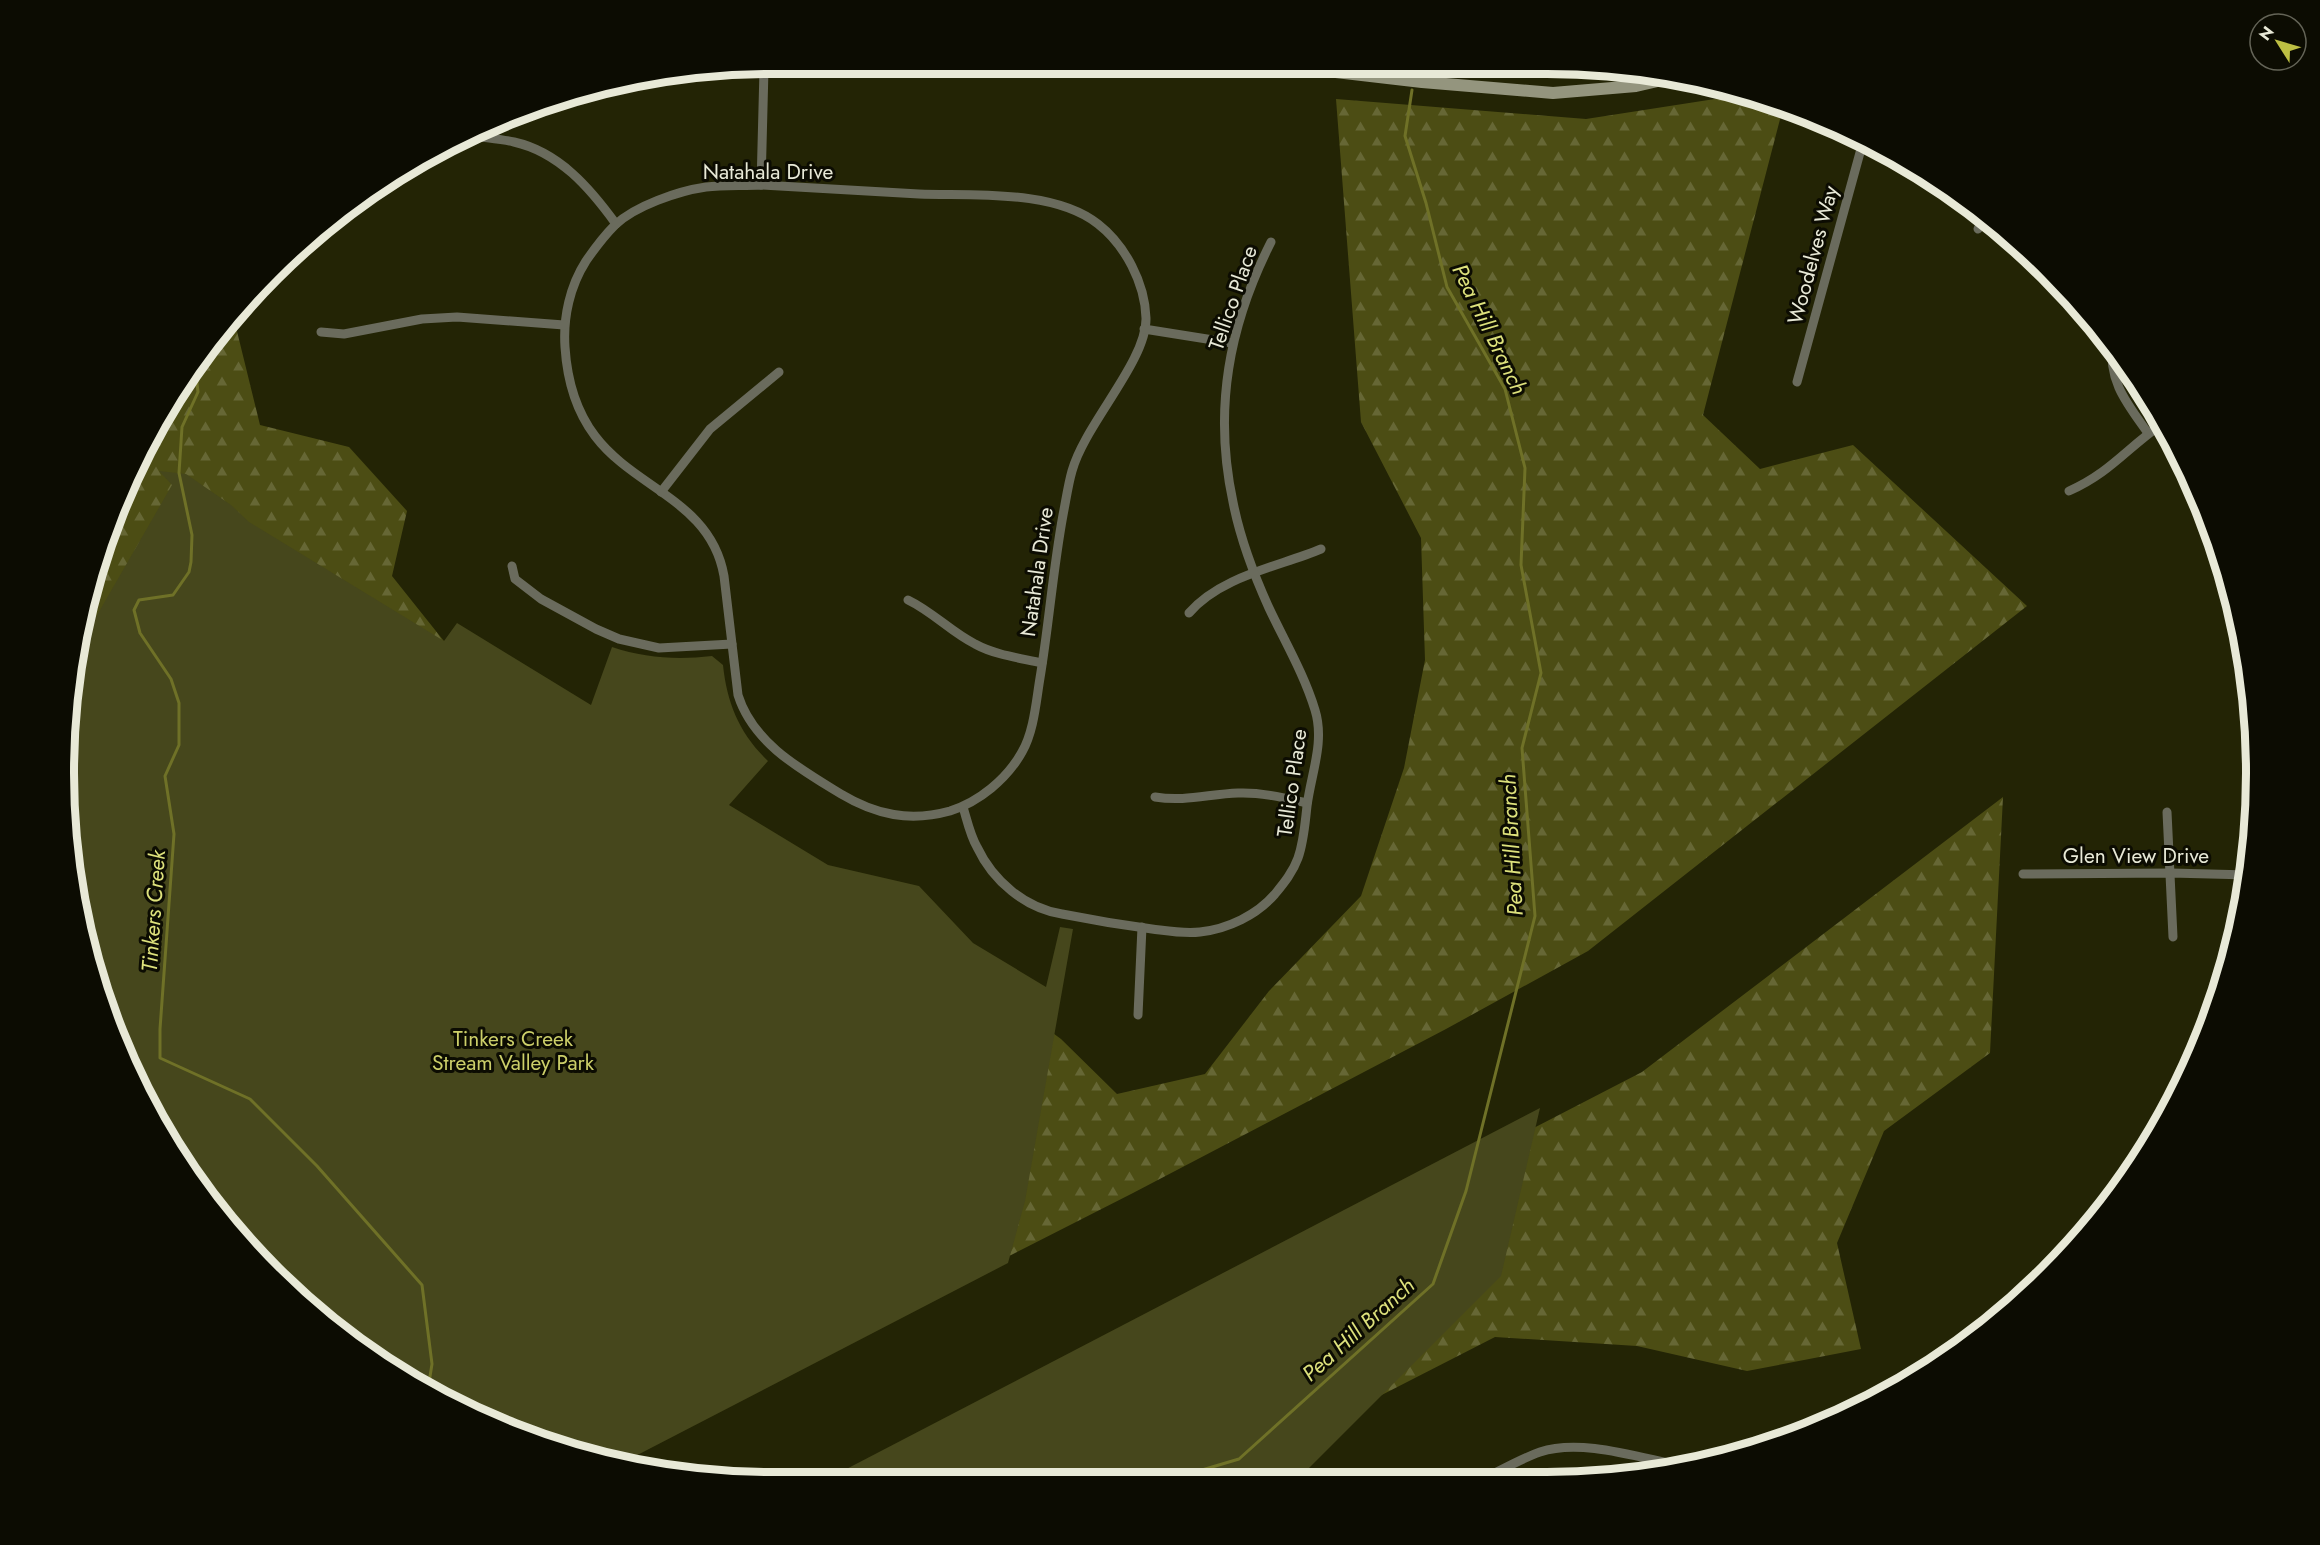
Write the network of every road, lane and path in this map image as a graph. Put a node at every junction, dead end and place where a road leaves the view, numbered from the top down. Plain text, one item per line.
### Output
1 (764, 74) edge
2 (1350, 74) edge
3 (1653, 82) edge
4 (482, 137) edge
5 (1861, 148) edge
6 (760, 185) junction
7 (616, 224) junction
8 (1981, 224) edge
9 (1978, 229) dead end
10 (1271, 242) dead end
11 (564, 325) junction
12 (1144, 329) junction
13 (321, 332) dead end
14 (1232, 343) junction
15 (2113, 362) edge
16 (778, 372) dead end
17 (1797, 382) dead end
18 (2156, 428) edge
19 (2148, 433) junction
20 (2069, 491) dead end
21 (662, 492) junction
22 (1322, 549) dead end
23 (512, 566) dead end
24 (1254, 574) junction
25 (908, 600) dead end
26 (1189, 613) dead end
27 (732, 644) junction
28 (1042, 663) junction
29 (1155, 797) dead end
30 (1307, 802) junction
31 (963, 807) junction
32 (2167, 812) dead end
33 (2171, 873) junction
34 (2023, 874) dead end
35 (2239, 875) edge
36 (1142, 927) junction
37 (2173, 937) dead end
38 (1138, 1015) dead end
39 (1662, 1462) edge
40 (1498, 1472) edge

1 - 6 street
2 - 3 main road
4 - 7 street
5 - 17 street, Woodelves Way
6 - 7 street, Natahala Drive
6 - 12 street, Natahala Drive
7 - 11 street, Natahala Drive
8 - 9 street
10 - 14 street, Tellico Place
11 - 13 street
11 - 21 street, Natahala Drive
12 - 14 street
12 - 28 street, Natahala Drive
14 - 24 street, Tellico Place
15 - 19 street
16 - 21 street
18 - 19 street
19 - 20 street
21 - 27 street, Natahala Drive
22 - 24 street
23 - 27 street
24 - 26 street
24 - 30 street, Tellico Place
25 - 28 street
27 - 31 street, Natahala Drive
28 - 31 street, Natahala Drive
29 - 30 street
30 - 36 street, Tellico Place
31 - 36 street, Tellico Place
32 - 33 street
33 - 34 street, Glen View Drive
33 - 35 street, Glen View Drive
33 - 37 street
36 - 38 street
39 - 40 street

